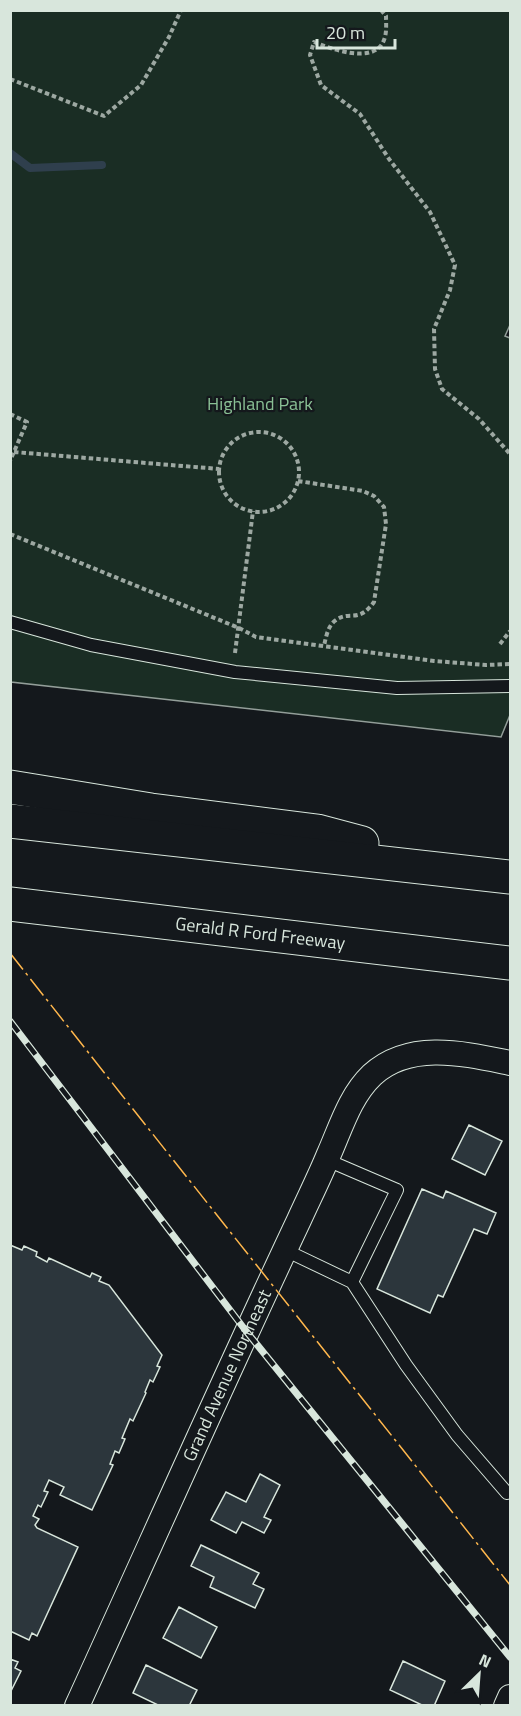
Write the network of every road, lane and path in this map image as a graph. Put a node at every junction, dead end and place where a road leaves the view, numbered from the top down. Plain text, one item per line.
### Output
1 (181, 10) edge
2 (381, 10) edge
3 (10, 79) edge
4 (10, 414) edge
5 (14, 452) junction
6 (510, 454) edge
7 (10, 460) edge
8 (219, 469) junction
9 (298, 481) junction
10 (253, 511) junction
11 (10, 534) edge
12 (10, 622) edge
13 (239, 628) junction
14 (510, 632) edge
15 (500, 644) dead end
16 (324, 646) junction
17 (510, 664) edge
18 (232, 672) junction
19 (510, 686) edge
20 (10, 787) edge
21 (10, 821) edge
22 (474, 872) junction
23 (510, 877) edge
24 (10, 904) edge
25 (510, 963) edge
26 (510, 1063) edge
27 (327, 1160) junction
28 (285, 1250) junction
29 (352, 1282) junction
30 (507, 1493) dead end
31 (510, 1696) edge
32 (77, 1706) edge
33 (506, 1706) edge

1 - 3 path
2 - 6 path
4 - 5 path
5 - 7 path
5 - 8 path
8 - 9 path
8 - 10 path
9 - 10 path
9 - 16 path
10 - 13 path
11 - 13 path
12 - 18 lane
13 - 16 path
13 - 18 path
14 - 15 path
16 - 17 path
18 - 19 lane
20 - 22 highway
21 - 22 highway
22 - 23 highway
24 - 25 highway, Gerald R Ford Freeway
26 - 27 street, Grand Avenue Northeast
27 - 28 street, Grand Avenue Northeast
27 - 29 lane
28 - 29 lane
28 - 32 street, Grand Avenue Northeast
29 - 30 lane
31 - 33 street

